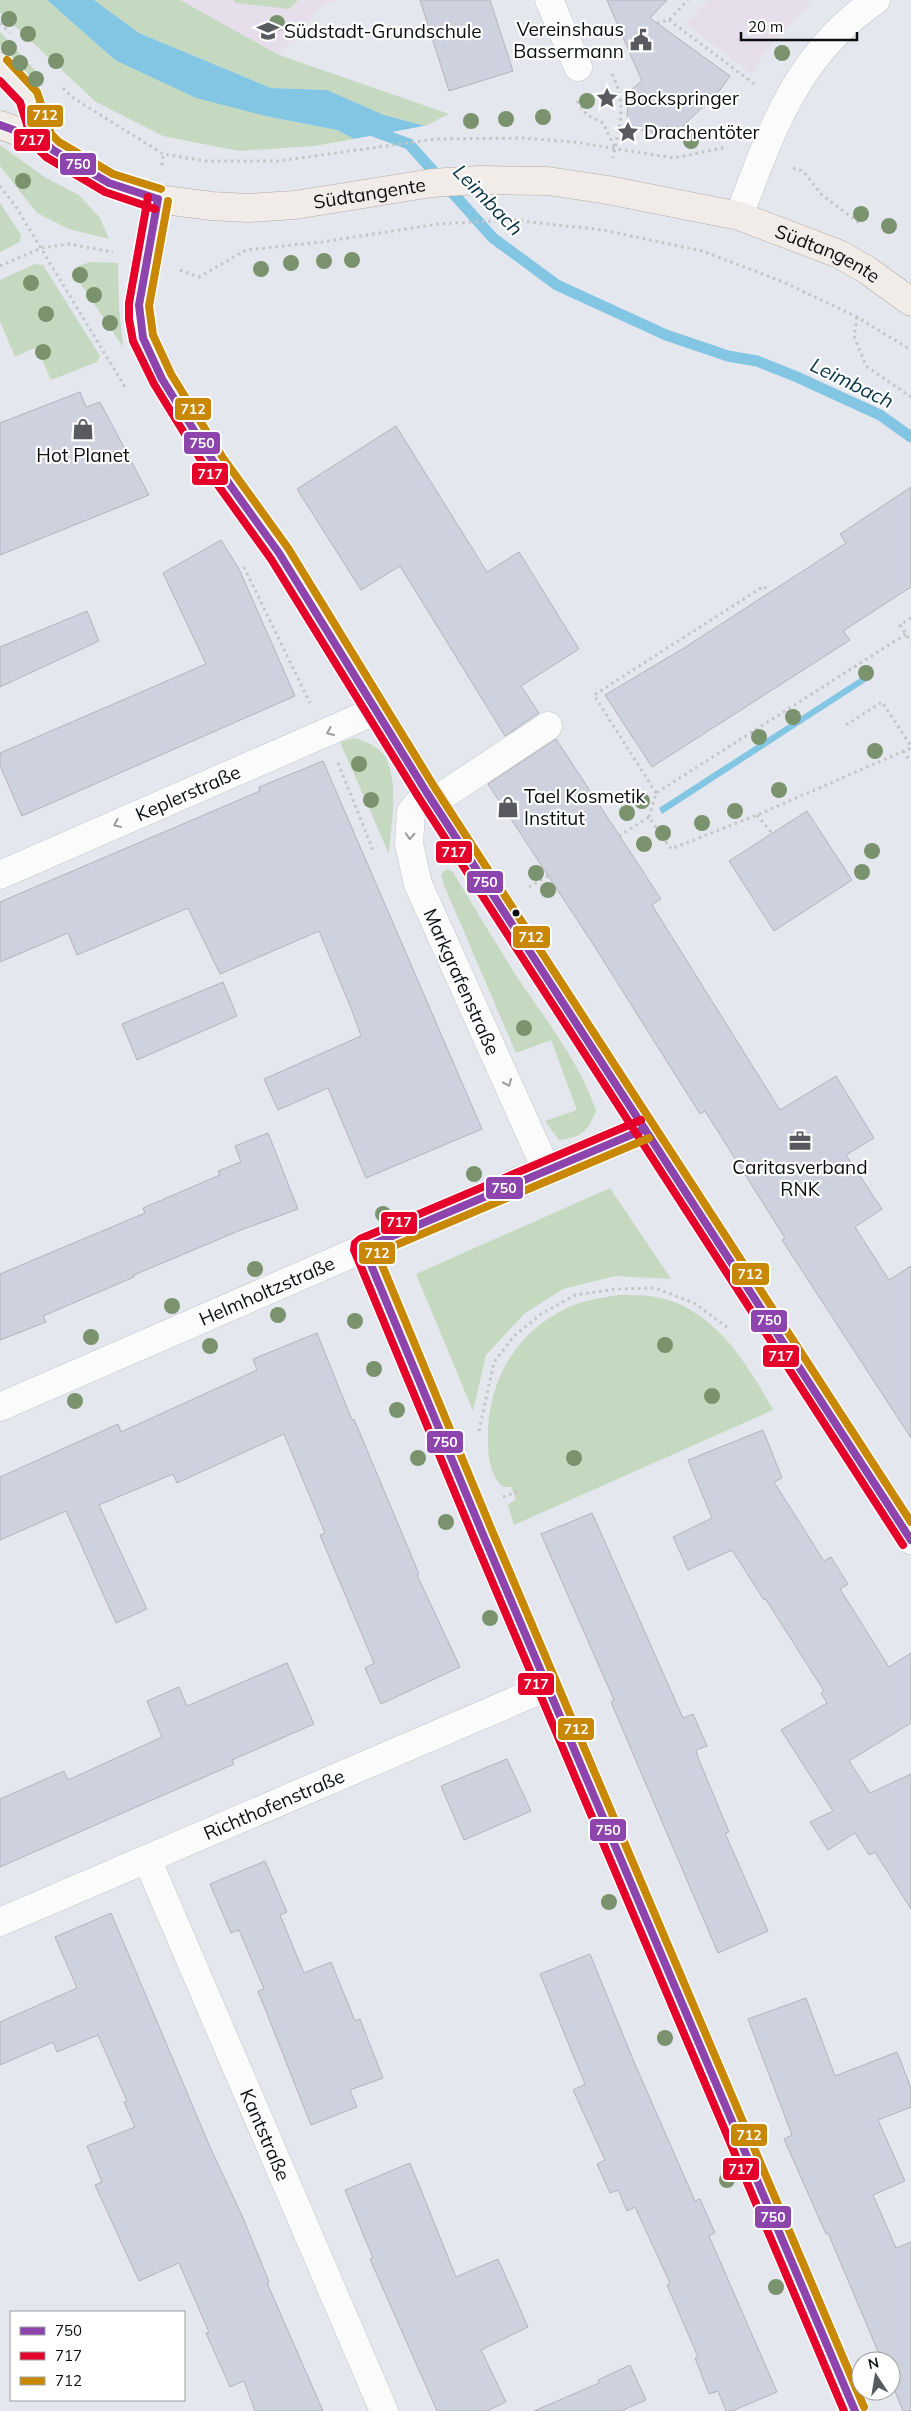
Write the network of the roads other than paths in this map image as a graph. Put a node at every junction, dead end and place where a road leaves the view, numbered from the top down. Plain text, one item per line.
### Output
1 (549, 0) edge
2 (876, 0) edge
3 (0, 67) edge
4 (578, 68) road end
5 (0, 125) edge
6 (42, 140) junction
7 (158, 199) junction
8 (739, 216) junction
9 (911, 302) edge
10 (375, 711) junction
11 (548, 726) dead end
12 (488, 785) dead end
13 (434, 803) junction
14 (0, 875) edge
15 (645, 1129) junction
16 (546, 1169) junction
17 (364, 1248) junction
18 (0, 1406) edge
19 (910, 1536) edge
20 (547, 1686) junction
21 (147, 1858) junction
22 (0, 1922) edge
23 (384, 2411) edge
24 (856, 2411) edge

1 - 4 street
2 - 8 street
3 - 6 main road
5 - 6 main road, Südtangente
6 - 7 main road, Südtangente
7 - 8 main road, Südtangente
7 - 10 street
8 - 9 main road, Südtangente
10 - 13 street
10 -> 14 street, Keplerstraße
11 - 13 street
12 - 13 street
13 - 15 street
13 -> 16 street, Markgrafenstraße
15 - 16 street, Helmholtzstraße
15 - 19 street
16 - 17 street, Helmholtzstraße
17 - 18 street, Helmholtzstraße
17 - 20 street
20 - 21 street, Richthofenstraße
20 - 24 street
21 - 22 street, Richthofenstraße
21 - 23 street, Kantstraße

